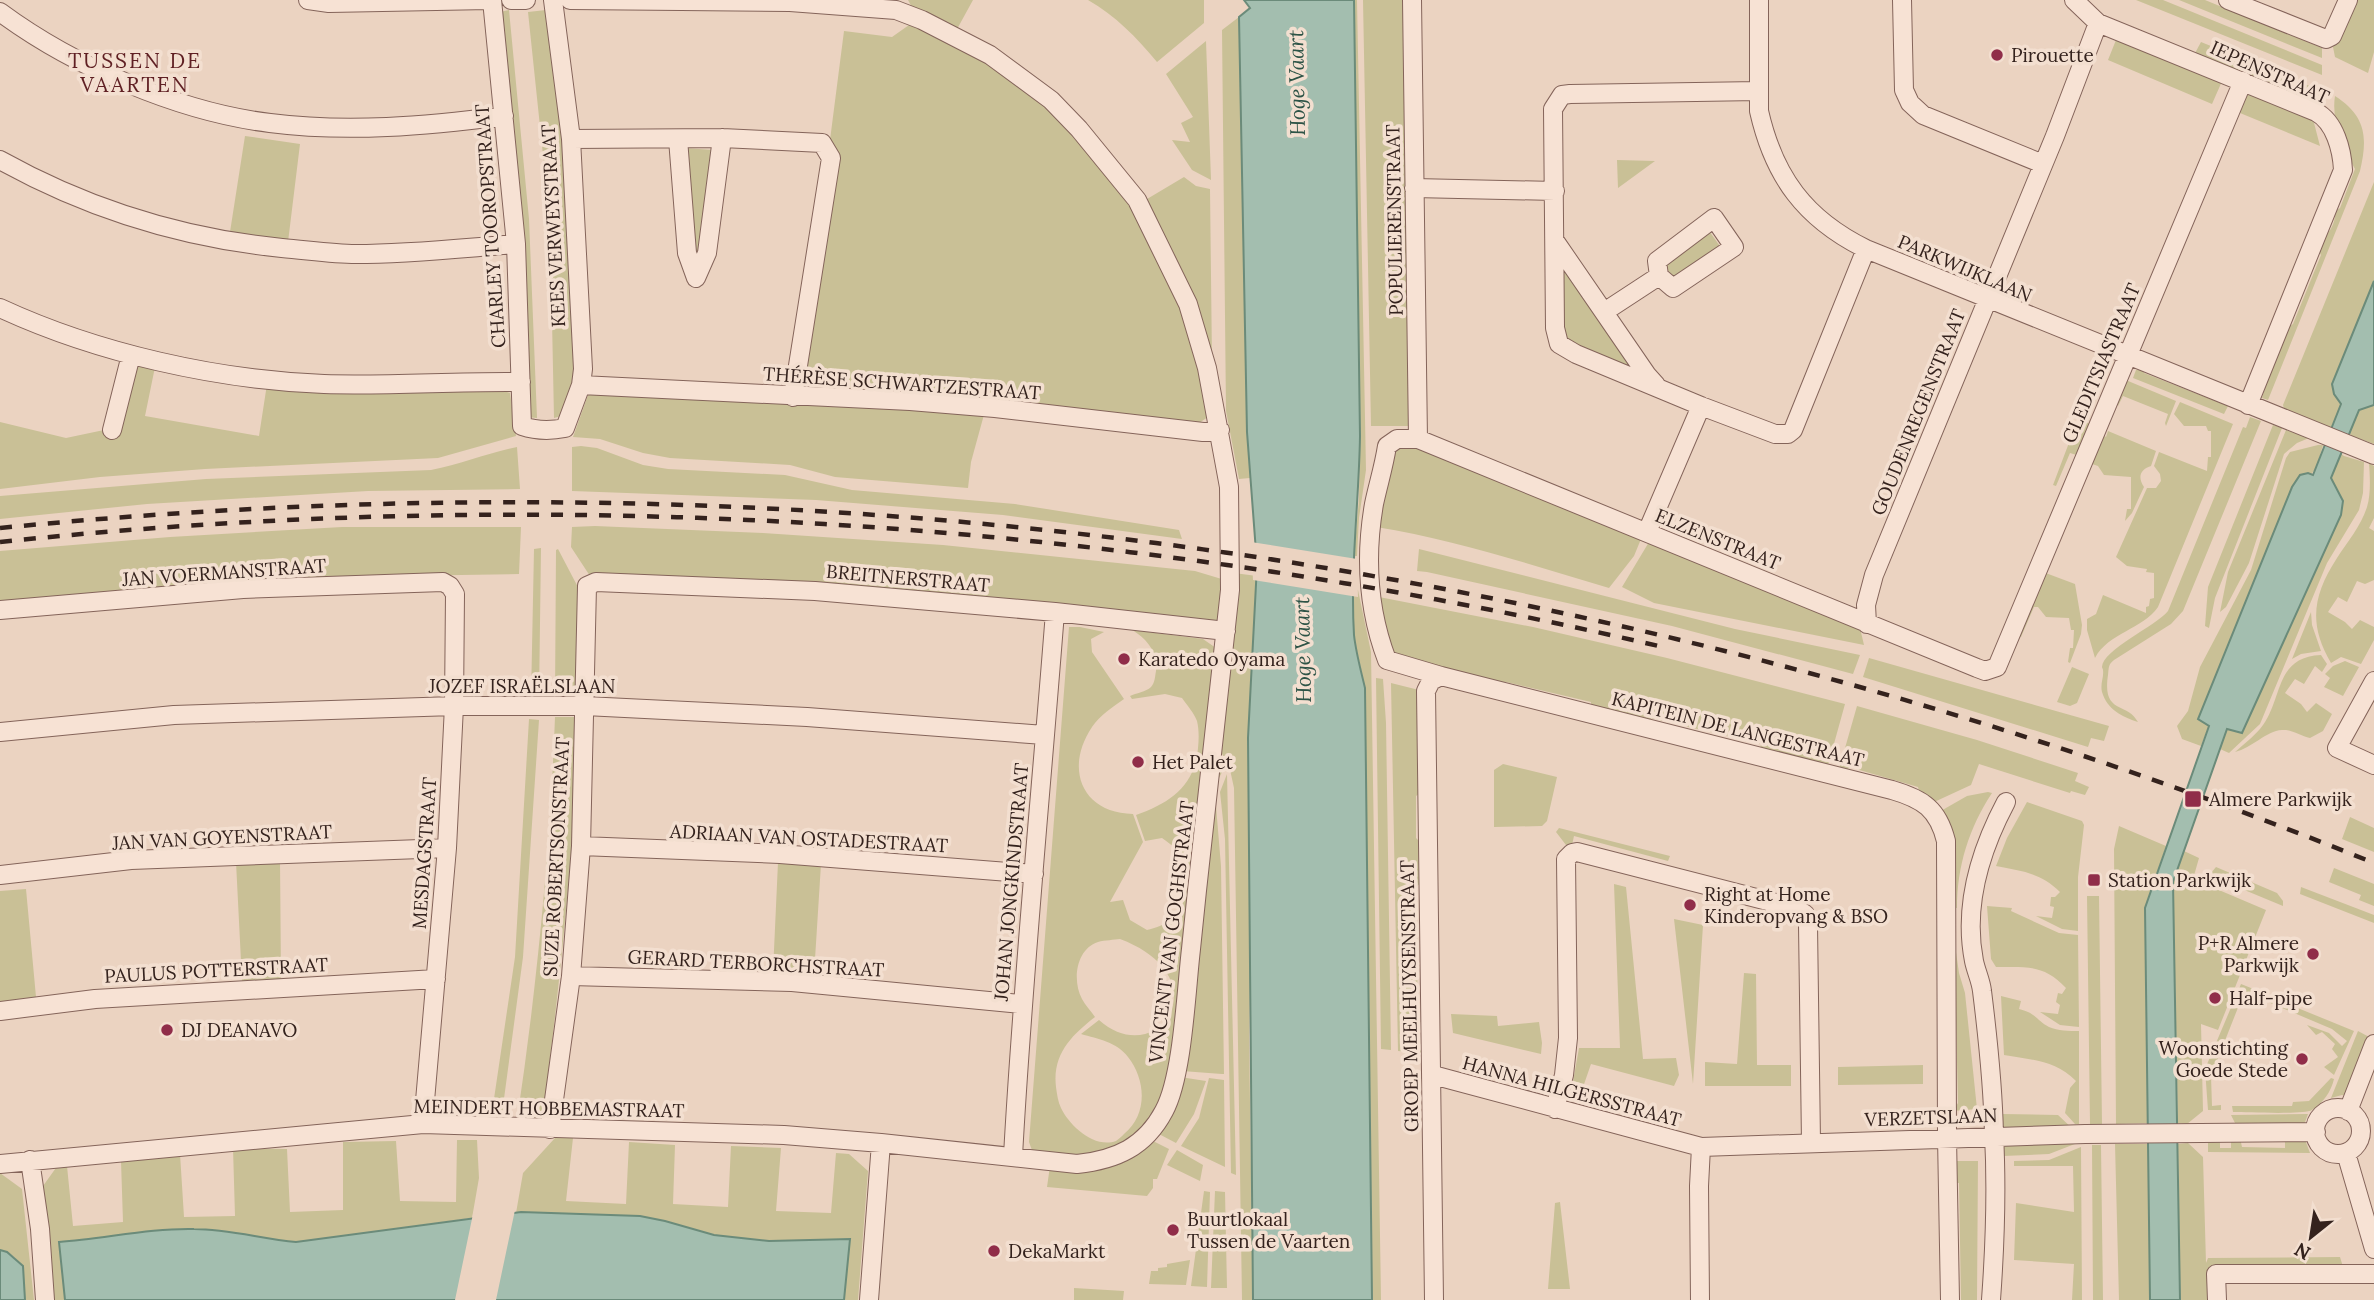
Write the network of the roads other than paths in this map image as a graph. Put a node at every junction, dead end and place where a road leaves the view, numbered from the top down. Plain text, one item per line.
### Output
1 (308, 0) edge
2 (490, 0) edge
3 (511, 0) edge
4 (526, 0) edge
5 (553, 0) edge
6 (570, 0) edge
7 (1412, 0) edge
8 (1759, 0) edge
9 (1902, 0) edge
10 (2074, 0) edge
11 (2228, 0) edge
12 (2348, 0) edge
13 (790, 1) edge
14 (897, 5) edge
15 (0, 12) edge
16 (2098, 23) junction
17 (2243, 81) junction
18 (1758, 92) junction
19 (504, 117) junction
20 (722, 138) junction
21 (571, 139) junction
22 (678, 139) junction
23 (0, 160) edge
24 (2043, 164) junction
25 (1414, 188) junction
26 (1555, 191) junction
27 (1555, 241) junction
28 (516, 244) junction
29 (1866, 249) junction
30 (1659, 276) dead end
31 (1986, 300) junction
32 (0, 308) edge
33 (1604, 312) junction
34 (131, 355) junction
35 (2126, 357) junction
36 (521, 382) junction
37 (581, 385) junction
38 (1658, 387) junction
39 (793, 397) junction
40 (2248, 405) junction
41 (1701, 406) junction
42 (112, 429) dead end
43 (545, 430) joint
44 (1220, 430) junction
45 (1418, 439) junction
46 (2366, 452) edge
47 (1647, 533) junction
48 (450, 586) joint
49 (587, 586) joint
50 (0, 610) edge
51 (1055, 612) junction
52 (1867, 624) junction
53 (1226, 631) junction
54 (2001, 663) joint
55 (1441, 676) junction
56 (2374, 681) edge
57 (454, 706) junction
58 (585, 706) junction
59 (0, 732) edge
60 (1044, 735) junction
61 (2374, 765) edge
62 (2006, 802) dead end
63 (581, 846) junction
64 (447, 848) junction
65 (1034, 874) junction
66 (0, 876) edge
67 (1946, 921) junction
68 (1971, 921) junction
69 (571, 976) junction
70 (436, 979) junction
71 (1021, 1004) junction
72 (0, 1010) edge
73 (2374, 1044) edge
74 (1433, 1075) junction
75 (1555, 1109) junction
76 (2348, 1111) junction
77 (423, 1124) junction
78 (550, 1129) junction
79 (2315, 1132) junction
80 (1994, 1136) junction
81 (2367, 1136) edge
82 (1947, 1137) junction
83 (1811, 1142) junction
84 (881, 1143) junction
85 (1701, 1147) junction
86 (2346, 1153) junction
87 (1013, 1156) junction
88 (30, 1160) junction
89 (0, 1164) edge
90 (2374, 1249) edge
91 (2374, 1274) edge
92 (45, 1300) edge
93 (869, 1300) edge
94 (1434, 1300) edge
95 (1700, 1300) edge
96 (1951, 1300) edge
97 (1991, 1300) edge
98 (2217, 1300) edge

1 - 2 street
2 - 19 street, CHARLEY TOOROPSTRAAT
3 - 4 street
5 - 21 street, KEES VERWEYSTRAAT
6 - 13 street, VINCENT VAN GOGHSTRAAT
7 - 25 street, POPULIERENSTRAAT
8 - 18 street, PARKWIJKLAAN
9 - 24 street
10 - 16 street, IEPENSTRAAT
11 - 12 street
13 - 14 street, VINCENT VAN GOGHSTRAAT
14 - 44 street, VINCENT VAN GOGHSTRAAT
15 - 19 street
16 - 17 street, IEPENSTRAAT
16 - 24 street, GOUDENREGENSTRAAT
17 - 35 street, GLEDITSIASTRAAT
17 - 40 street, IEPENSTRAAT
18 - 26 street
18 - 29 street, PARKWIJKLAAN
19 - 28 street, CHARLEY TOOROPSTRAAT
20 - 22 street
20 - 22 street
20 - 39 street
21 - 22 street
21 - 37 street, KEES VERWEYSTRAAT
23 - 28 street
24 - 31 street, GOUDENREGENSTRAAT
25 - 26 street
25 - 45 street, POPULIERENSTRAAT
26 - 27 street
27 - 33 street
27 - 38 street
28 - 36 street, CHARLEY TOOROPSTRAAT
29 - 31 street, PARKWIJKLAAN
29 - 41 street
30 - 33 street
31 - 35 street, PARKWIJKLAAN
31 - 52 street, GOUDENREGENSTRAAT
32 - 34 street
33 - 38 street
34 - 36 street
34 - 42 street
35 - 40 street, PARKWIJKLAAN
35 - 54 street, GLEDITSIASTRAAT
36 - 43 street, CHARLEY TOOROPSTRAAT
37 - 39 street, THÉRÈSE SCHWARTZESTRAAT
37 - 43 street, KEES VERWEYSTRAAT
38 - 41 street
39 - 44 street, THÉRÈSE SCHWARTZESTRAAT
40 - 46 street, PARKWIJKLAAN
41 - 47 street
44 - 53 street, VINCENT VAN GOGHSTRAAT
45 - 47 street, ELZENSTRAAT
45 - 55 street, KAPITEIN DE LANGESTRAAT
47 - 52 street, ELZENSTRAAT
48 - 50 street, JAN VOERMANSTRAAT
48 - 57 street, MESDAGSTRAAT
49 - 51 street, BREITNERSTRAAT
49 - 58 street, SUZE ROBERTSONSTRAAT
51 - 53 street, BREITNERSTRAAT
51 - 60 street, JOHAN JONGKINDSTRAAT
52 - 54 street, ELZENSTRAAT
53 - 87 street, VINCENT VAN GOGHSTRAAT
55 - 67 street, KAPITEIN DE LANGESTRAAT
55 - 74 street, GROEP MEELHUYSENSTRAAT
56 - 61 street
57 - 58 street, JOZEF ISRAËLSLAAN
57 - 59 street, JOZEF ISRAËLSLAAN
57 - 64 street, MESDAGSTRAAT
58 - 60 street, JOZEF ISRAËLSLAAN
58 - 63 street, SUZE ROBERTSONSTRAAT
60 - 65 street, JOHAN JONGKINDSTRAAT
62 - 68 street
63 - 65 street, ADRIAAN VAN OSTADESTRAAT
63 - 69 street, SUZE ROBERTSONSTRAAT
64 - 66 street, JAN VAN GOYENSTRAAT
64 - 70 street, MESDAGSTRAAT
65 - 71 street, JOHAN JONGKINDSTRAAT
67 - 68 street
67 - 82 street, KAPITEIN DE LANGESTRAAT
68 - 80 street
69 - 71 street, GERARD TERBORCHSTRAAT
69 - 78 street, SUZE ROBERTSONSTRAAT
70 - 72 street, PAULUS POTTERSTRAAT
70 - 77 street, MESDAGSTRAAT
71 - 87 street, JOHAN JONGKINDSTRAAT
73 - 76 street
74 - 75 street, HANNA HILGERSSTRAAT
74 - 94 street, GROEP MEELHUYSENSTRAAT
75 - 83 street
75 - 85 street, HANNA HILGERSSTRAAT
76 - 79 street
76 - 81 street
77 - 78 street, MEINDERT HOBBEMASTRAAT
77 - 88 street, MEINDERT HOBBEMASTRAAT
78 - 84 street, MEINDERT HOBBEMASTRAAT
79 - 80 street, VERZETSLAAN
79 - 86 street
80 - 82 street, VERZETSLAAN
80 - 97 street
81 - 86 street
82 - 83 street, VERZETSLAAN
82 - 96 street, KAPITEIN DE LANGESTRAAT
83 - 85 street, VERZETSLAAN
84 - 87 street, MEINDERT HOBBEMASTRAAT
84 - 93 street
85 - 95 street
86 - 90 street
88 - 89 street, MEINDERT HOBBEMASTRAAT
88 - 92 street
91 - 98 street

